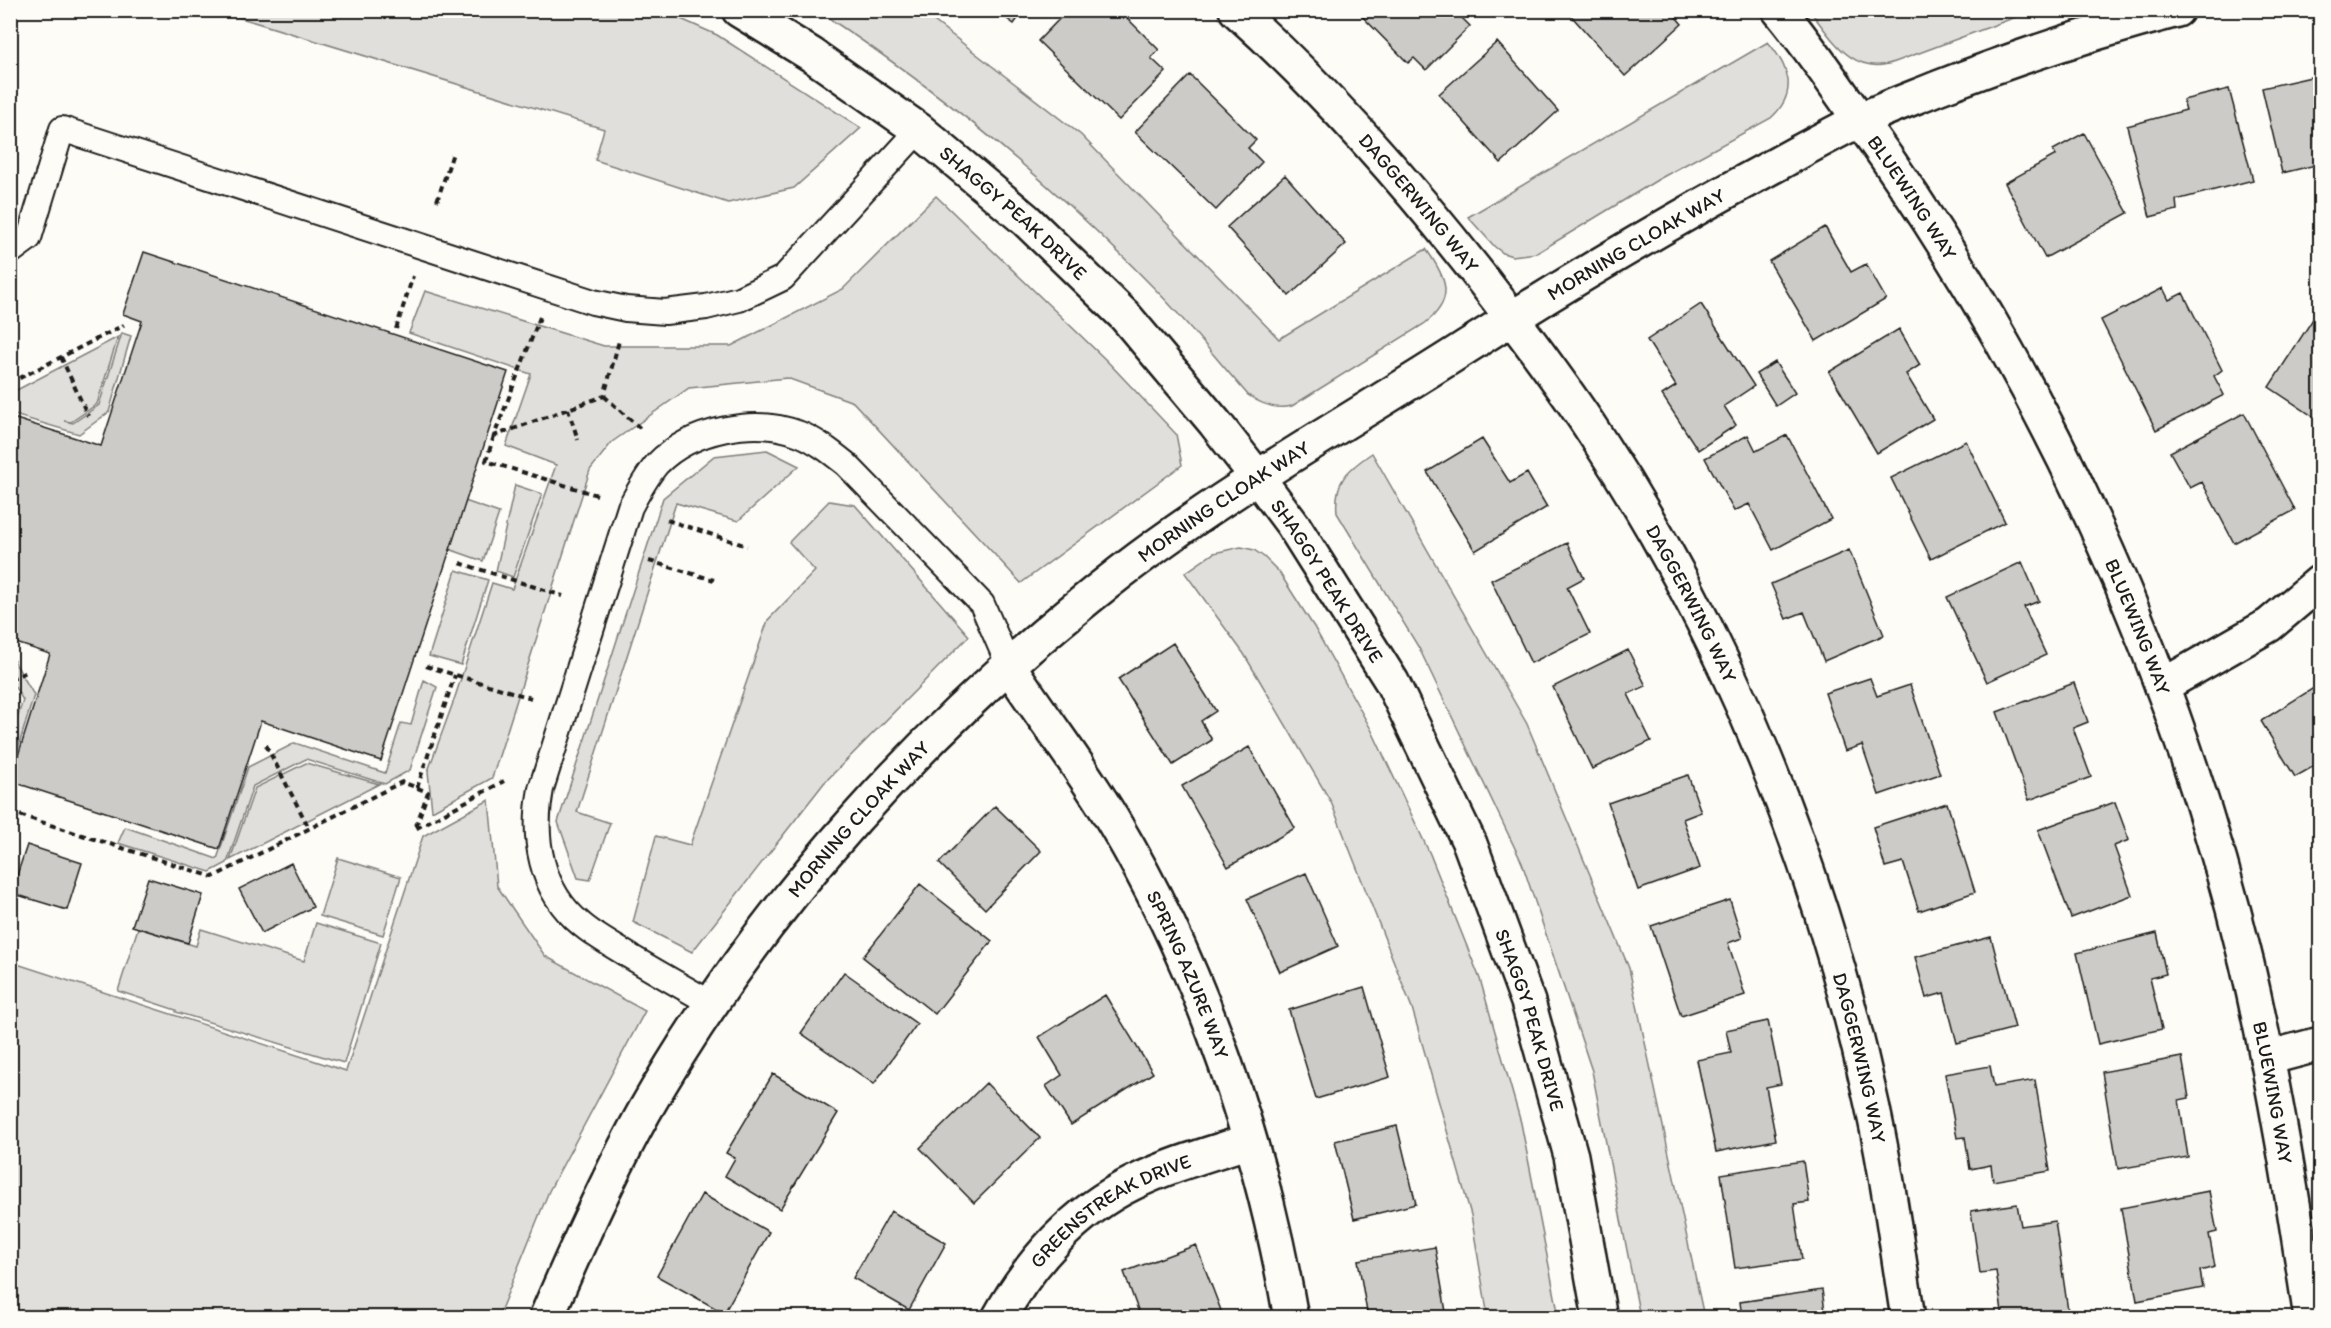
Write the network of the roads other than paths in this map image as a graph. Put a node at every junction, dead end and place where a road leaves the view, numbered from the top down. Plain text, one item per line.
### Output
1 (739, 10) edge
2 (1236, 10) edge
3 (1779, 10) edge
4 (2177, 10) edge
5 (1860, 120) junction
6 (919, 130) junction
7 (10, 252) edge
8 (1511, 317) junction
9 (1258, 478) junction
10 (2320, 582) edge
11 (1009, 666) junction
12 (2162, 686) junction
13 (711, 1003) junction
14 (2320, 1044) edge
15 (2267, 1058) junction
16 (1249, 1141) junction
17 (546, 1317) edge
18 (999, 1317) edge
19 (1291, 1317) edge
20 (1600, 1317) edge
21 (1908, 1317) edge
22 (2311, 1317) edge

1 - 6 street, SHAGGY PEAK DRIVE
2 - 8 street, DAGGERWING WAY
3 - 5 street, BLUEWING WAY
4 - 5 street, MORNING CLOAK WAY
5 - 8 street, MORNING CLOAK WAY
5 - 12 street, BLUEWING WAY
6 - 7 lane
6 - 9 street, SHAGGY PEAK DRIVE
8 - 9 street, MORNING CLOAK WAY
8 - 21 street, DAGGERWING WAY
9 - 11 street, MORNING CLOAK WAY
9 - 20 street, SHAGGY PEAK DRIVE
10 - 12 street
11 - 13 street, MORNING CLOAK WAY
11 - 13 lane
11 - 16 street, SPRING AZURE WAY
12 - 15 street, BLUEWING WAY
13 - 17 street, MORNING CLOAK WAY
14 - 15 street
15 - 22 street, BLUEWING WAY
16 - 18 street, GREENSTREAK DRIVE
16 - 19 street, SPRING AZURE WAY

